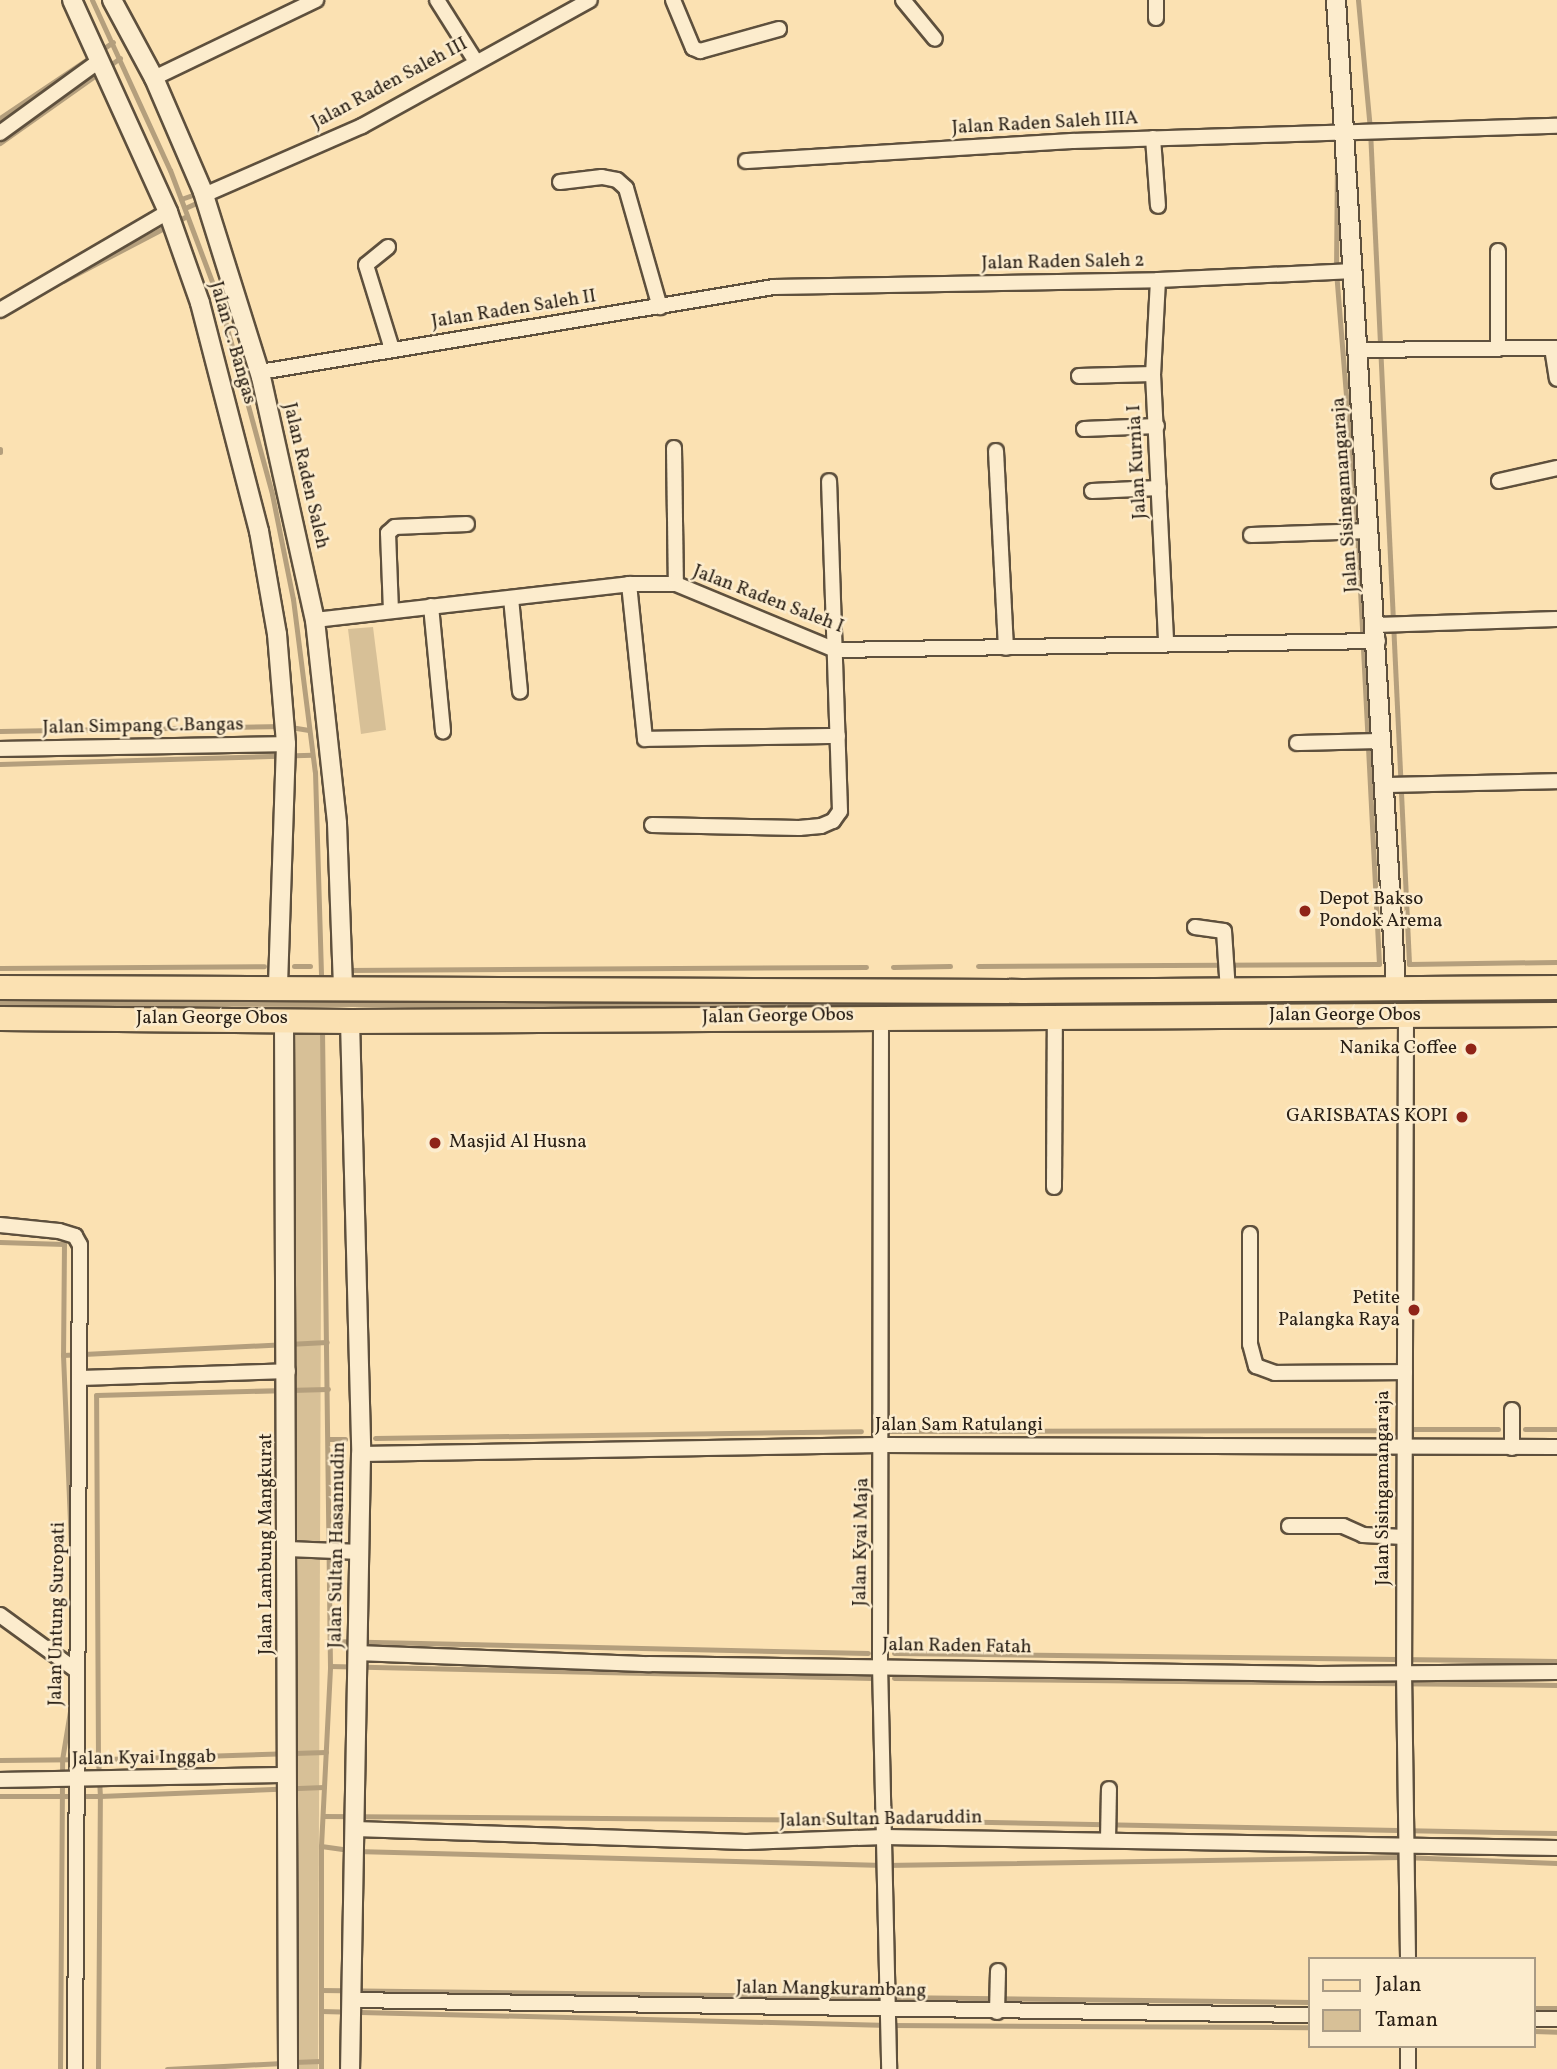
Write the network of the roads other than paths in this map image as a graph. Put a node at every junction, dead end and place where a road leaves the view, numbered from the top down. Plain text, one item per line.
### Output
1 (72, 0) edge
2 (112, 0) edge
3 (316, 0) edge
4 (437, 0) edge
5 (590, 0) edge
6 (673, 0) edge
7 (903, 0) edge
8 (1156, 0) edge
9 (1336, 0) edge
10 (1156, 18) dead end
11 (779, 29) dead end
12 (935, 39) dead end
13 (475, 60) junction
14 (99, 61) junction
15 (154, 78) junction
16 (1557, 126) edge
17 (1347, 131) junction
18 (0, 133) edge
19 (1153, 138) junction
20 (746, 161) dead end
21 (560, 182) dead end
22 (204, 195) junction
23 (1158, 206) dead end
24 (168, 212) junction
25 (388, 247) dead end
26 (1498, 251) dead end
27 (1354, 271) junction
28 (1158, 280) junction
29 (774, 288) joint
30 (660, 307) junction
31 (0, 310) edge
32 (1555, 348) edge
33 (392, 349) junction
34 (1498, 349) junction
35 (1358, 350) junction
36 (1153, 374) junction
37 (261, 376) junction
38 (1079, 376) dead end
39 (1557, 379) edge
40 (1157, 426) junction
41 (1084, 429) dead end
42 (674, 448) dead end
43 (996, 451) dead end
44 (1557, 468) edge
45 (829, 481) dead end
46 (1499, 481) dead end
47 (1159, 488) junction
48 (1092, 491) dead end
49 (467, 524) dead end
50 (1369, 531) junction
51 (1251, 536) dead end
52 (629, 584) junction
53 (676, 584) junction
54 (511, 598) junction
55 (431, 606) junction
56 (391, 611) junction
57 (1557, 619) edge
58 (315, 620) junction
59 (1377, 633) junction
60 (1166, 642) junction
61 (1006, 648) junction
62 (835, 650) junction
63 (520, 692) dead end
64 (443, 731) dead end
65 (838, 736) junction
66 (1381, 741) junction
67 (1297, 743) dead end
68 (286, 744) junction
69 (0, 749) edge
70 (1557, 781) edge
71 (1384, 785) junction
72 (652, 825) dead end
73 (1195, 927) dead end
74 (342, 976) junction
75 (0, 987) edge
76 (1396, 987) junction
77 (1557, 987) edge
78 (85, 988) junction
79 (278, 988) junction
80 (557, 990) junction
81 (1238, 991) junction
82 (1557, 1014) edge
83 (881, 1016) junction
84 (1251, 1016) junction
85 (1406, 1016) junction
86 (1055, 1017) junction
87 (0, 1018) edge
88 (88, 1018) junction
89 (284, 1020) junction
90 (557, 1020) junction
91 (350, 1021) junction
92 (1054, 1187) dead end
93 (0, 1225) edge
94 (1250, 1234) dead end
95 (288, 1371) junction
96 (1405, 1372) junction
97 (80, 1378) junction
98 (1512, 1410) dead end
99 (883, 1445) junction
100 (1404, 1446) junction
101 (1557, 1447) edge
102 (1512, 1448) junction
103 (361, 1454) junction
104 (1289, 1526) dead end
105 (1404, 1537) junction
106 (298, 1550) junction
107 (359, 1552) junction
108 (0, 1615) edge
109 (357, 1653) junction
110 (880, 1664) junction
111 (77, 1671) junction
112 (1404, 1671) junction
113 (1557, 1672) edge
114 (288, 1775) junction
115 (0, 1780) edge
116 (76, 1780) junction
117 (1109, 1789) dead end
118 (355, 1829) junction
119 (884, 1837) junction
120 (1108, 1840) junction
121 (1409, 1843) junction
122 (1557, 1848) edge
123 (1408, 1957) edge
124 (998, 1970) dead end
125 (351, 2000) junction
126 (888, 2011) junction
127 (997, 2012) junction
128 (1308, 2015) edge
129 (1536, 2019) edge
130 (1557, 2019) edge
131 (1408, 2048) edge
132 (75, 2069) edge
133 (288, 2069) edge
134 (350, 2069) edge
135 (889, 2069) edge
136 (1408, 2069) edge

1 - 14 street, Jalan C. Bangas
2 - 15 street, Jalan Raden Saleh
3 - 15 street
4 - 13 street
5 - 13 street, Jalan Raden Saleh III
6 - 11 street
7 - 12 street
8 - 10 street
9 - 17 street, Jalan Sisingamangaraja
13 - 22 street, Jalan Raden Saleh III
14 - 18 street
14 - 24 street, Jalan C. Bangas
15 - 22 street, Jalan Raden Saleh
16 - 17 street, Jalan Raden Saleh IIIA
17 - 19 street, Jalan Raden Saleh IIIA
17 - 27 street, Jalan Sisingamangaraja
19 - 20 street, Jalan Raden Saleh IIIA
19 - 23 street
21 - 30 street
22 - 37 street, Jalan Raden Saleh
24 - 31 street
24 - 68 street, Jalan C. Bangas
25 - 33 street
26 - 34 street
27 - 28 street, Jalan Raden Saleh 2
27 - 35 street, Jalan Sisingamangaraja
28 - 29 street, Jalan Raden Saleh 2
28 - 36 street, Jalan Kurnia I
29 - 30 street, Jalan Raden Saleh II
30 - 33 street, Jalan Raden Saleh II
32 - 34 street
32 - 39 street
33 - 37 street, Jalan Raden Saleh II
34 - 35 street
35 - 50 street, Jalan Sisingamangaraja
36 - 38 street
36 - 40 street, Jalan Kurnia I
37 - 58 street, Jalan Raden Saleh
40 - 41 street
40 - 47 street, Jalan Kurnia I
42 - 53 street
43 - 61 street
44 - 46 street
45 - 62 street
47 - 48 street
47 - 60 street, Jalan Kurnia I
49 - 56 street
50 - 51 street
50 - 59 street, Jalan Sisingamangaraja
52 - 53 street, Jalan Raden Saleh I
52 - 54 street, Jalan Raden Saleh I
52 - 65 street
53 - 62 street, Jalan Raden Saleh I
54 - 55 street, Jalan Raden Saleh I
54 - 63 street
55 - 56 street, Jalan Raden Saleh I
55 - 64 street
56 - 58 street, Jalan Raden Saleh I
57 - 59 street, Jalan Raden Saleh I
58 - 74 street, Jalan Raden Saleh
59 - 60 street, Jalan Raden Saleh I
59 - 66 street, Jalan Sisingamangaraja
60 - 61 street, Jalan Raden Saleh I
61 - 62 street, Jalan Raden Saleh I
62 - 65 street
65 - 72 street
66 - 67 street
66 - 71 street, Jalan Sisingamangaraja
68 - 69 street, Jalan Simpang C.Bangas
68 - 79 street, Jalan C. Bangas
70 - 71 street
71 - 76 street, Jalan Sisingamangaraja
73 - 81 street
74 - 79 main road, Jalan George Obos
74 - 80 main road, Jalan George Obos
75 - 78 main road, Jalan George Obos
76 - 77 main road, Jalan George Obos
76 - 81 main road, Jalan George Obos
78 - 79 main road, Jalan George Obos
78 - 88 main road
80 - 81 main road, Jalan George Obos
80 - 90 main road
81 - 84 main road
82 - 85 main road, Jalan George Obos
83 - 86 main road, Jalan George Obos
83 - 90 main road, Jalan George Obos
83 - 99 street, Jalan Kyai Maja
84 - 85 main road, Jalan George Obos
84 - 86 main road, Jalan George Obos
85 - 96 street, Jalan Sisingamangaraja
86 - 92 street
87 - 88 main road, Jalan George Obos
88 - 89 main road, Jalan George Obos
89 - 91 main road, Jalan George Obos
89 - 95 street, Jalan Lambung Mangkurat
90 - 91 main road, Jalan George Obos
91 - 103 street, Jalan Sultan Hasannudin
93 - 97 street, Jalan Untung Suropati
94 - 96 street
95 - 97 street
95 - 106 street, Jalan Lambung Mangkurat
96 - 100 street, Jalan Sisingamangaraja
97 - 111 street, Jalan Untung Suropati
98 - 102 street
99 - 100 street, Jalan Sam Ratulangi
99 - 103 street, Jalan Sam Ratulangi
99 - 110 street, Jalan Kyai Maja
100 - 102 street, Jalan Sam Ratulangi
100 - 105 street, Jalan Sisingamangaraja
101 - 102 street, Jalan Sam Ratulangi
103 - 107 street, Jalan Sultan Hasannudin
104 - 105 street
105 - 112 street, Jalan Sisingamangaraja
106 - 107 street
106 - 114 street, Jalan Lambung Mangkurat
107 - 109 street, Jalan Sultan Hasannudin
108 - 111 street
109 - 110 street, Jalan Raden Fatah
109 - 118 street, Jalan Sultan Hasannudin
110 - 112 street, Jalan Raden Fatah
110 - 119 street, Jalan Kyai Maja
111 - 116 street, Jalan Untung Suropati
112 - 113 street, Jalan Raden Fatah
112 - 121 street, Jalan Sisingamangaraja
114 - 116 street, Jalan Kyai Inggab
114 - 133 street, Jalan Lambung Mangkurat
115 - 116 street, Jalan Kyai Inggab
116 - 132 street, Jalan Untung Suropati
117 - 120 street
118 - 119 street, Jalan Sultan Badaruddin
118 - 125 street, Jalan Sultan Hasannudin
119 - 120 street, Jalan Sultan Badaruddin
119 - 126 street, Jalan Kyai Maja
120 - 121 street, Jalan Sultan Badaruddin
121 - 122 street, Jalan Sultan Badaruddin
121 - 123 street, Jalan Sisingamangaraja
124 - 127 street
125 - 126 street, Jalan Mangkurambang
125 - 134 street, Jalan Sultan Hasannudin
126 - 127 street, Jalan Mangkurambang
126 - 135 street, Jalan Kyai Maja
127 - 128 street, Jalan Mangkurambang
129 - 130 street
131 - 136 street

